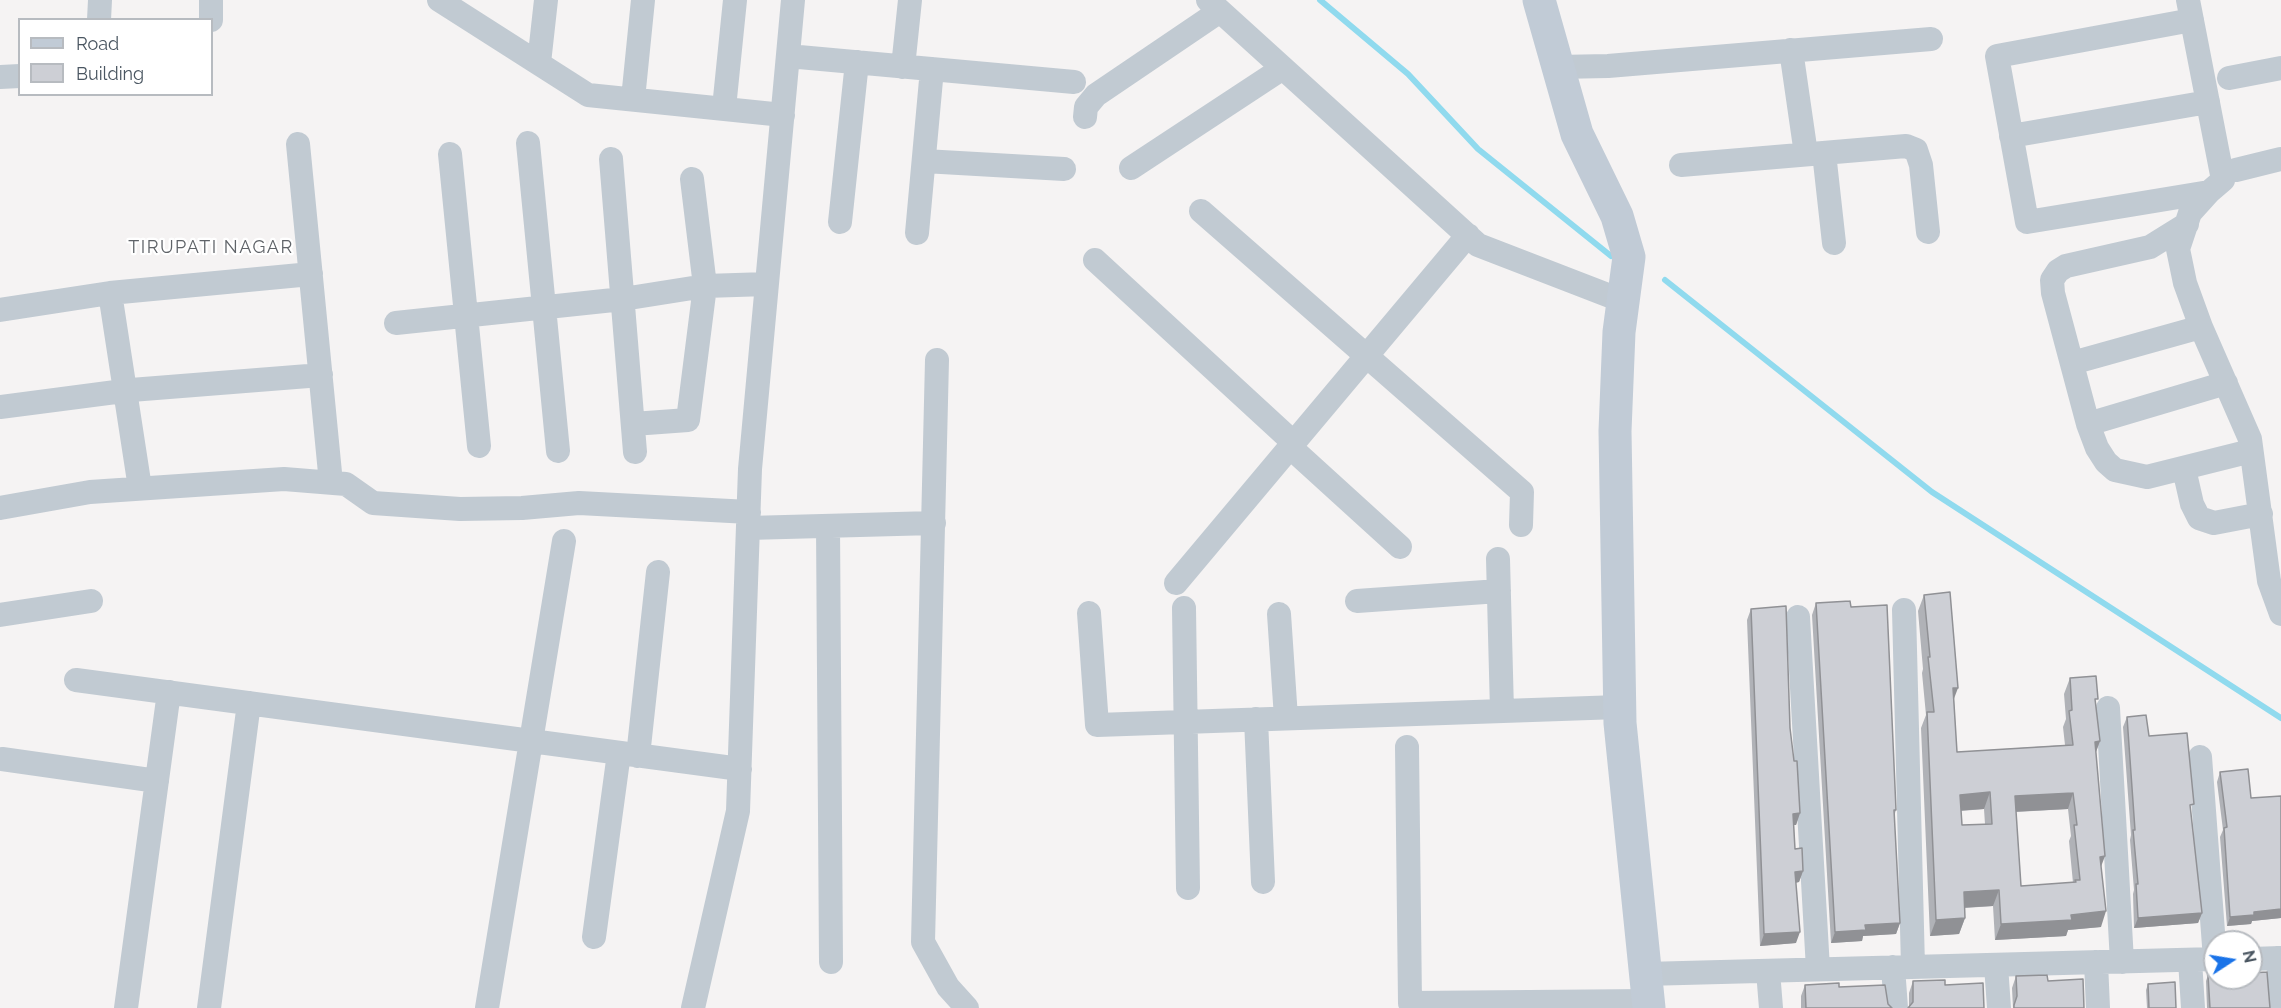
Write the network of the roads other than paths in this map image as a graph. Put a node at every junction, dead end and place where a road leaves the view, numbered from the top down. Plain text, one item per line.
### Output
1 (100, 0) edge
2 (211, 0) edge
3 (546, 0) edge
4 (643, 0) edge
5 (735, 0) edge
6 (793, 0) edge
7 (910, 0) edge
8 (1539, 0) edge
9 (450, 3) edge
10 (1214, 5) edge
11 (2190, 10) edge
12 (99, 18) edge
13 (210, 18) edge
14 (1931, 39) dead end
15 (1791, 50) junction
16 (788, 56) junction
17 (856, 62) junction
18 (539, 63) junction
19 (903, 67) junction
20 (1558, 67) junction
21 (1283, 68) junction
22 (2281, 68) edge
23 (932, 69) junction
24 (18, 76) edge
25 (0, 77) edge
26 (2229, 78) dead end
27 (1074, 82) dead end
28 (633, 99) junction
29 (2208, 102) junction
30 (723, 108) junction
31 (783, 115) junction
32 (1085, 117) dead end
33 (2011, 136) junction
34 (528, 143) dead end
35 (298, 144) dead end
36 (1815, 153) junction
37 (450, 154) dead end
38 (611, 159) dead end
39 (2281, 159) edge
40 (924, 161) junction
41 (1681, 165) dead end
42 (1131, 168) dead end
43 (1064, 169) dead end
44 (2236, 170) dead end
45 (692, 179) dead end
46 (2209, 192) junction
47 (1201, 211) dead end
48 (840, 222) dead end
49 (2187, 224) junction
50 (1928, 232) dead end
51 (917, 233) dead end
52 (1468, 235) junction
53 (1834, 243) dead end
54 (1095, 260) dead end
55 (311, 274) junction
56 (767, 284) junction
57 (705, 286) junction
58 (110, 293) junction
59 (622, 299) junction
60 (1623, 301) junction
61 (544, 307) junction
62 (0, 310) edge
63 (466, 316) junction
64 (396, 323) dead end
65 (2201, 327) junction
66 (1367, 356) junction
67 (937, 360) dead end
68 (2072, 363) junction
69 (321, 375) junction
70 (2226, 383) junction
71 (125, 391) junction
72 (0, 407) edge
73 (633, 424) junction
74 (2088, 424) junction
75 (1292, 445) junction
76 (479, 446) dead end
77 (2252, 451) junction
78 (558, 452) dead end
79 (635, 453) dead end
80 (2184, 469) junction
81 (331, 483) junction
82 (140, 488) junction
83 (0, 508) edge
84 (2261, 514) junction
85 (748, 520) junction
86 (934, 523) junction
87 (1521, 525) dead end
88 (828, 526) junction
89 (564, 541) dead end
90 (1400, 547) dead end
91 (1498, 560) dead end
92 (658, 572) dead end
93 (1176, 583) dead end
94 (1499, 591) junction
95 (92, 601) dead end
96 (1357, 601) dead end
97 (1184, 608) dead end
98 (1904, 610) dead end
99 (1089, 613) dead end
100 (1279, 614) dead end
101 (2281, 614) edge
102 (0, 615) edge
103 (1798, 617) dead end
104 (76, 680) dead end
105 (169, 692) junction
106 (249, 703) junction
107 (1619, 707) junction
108 (2108, 708) dead end
109 (1502, 711) junction
110 (1286, 718) junction
111 (1256, 719) junction
112 (1185, 722) junction
113 (531, 741) junction
114 (1407, 747) dead end
115 (629, 754) junction
116 (2200, 757) dead end
117 (2, 759) dead end
118 (740, 769) junction
119 (157, 781) junction
120 (1263, 882) dead end
121 (1188, 888) dead end
122 (594, 937) dead end
123 (2280, 958) edge
124 (2263, 959) edge
125 (2190, 960) junction
126 (831, 962) dead end
127 (2096, 962) junction
128 (2122, 962) junction
129 (1996, 965) junction
130 (1903, 967) junction
131 (1818, 969) junction
132 (1768, 971) junction
133 (1647, 994) edge
134 (1543, 1005) edge
135 (126, 1008) edge
136 (209, 1008) edge
137 (487, 1008) edge
138 (693, 1008) edge
139 (967, 1008) edge
140 (1771, 1008) edge
141 (1896, 1008) edge
142 (1999, 1008) edge
143 (2098, 1008) edge
144 (2193, 1008) edge
145 (2281, 1008) edge

1 - 12 street
2 - 13 street
3 - 18 street
4 - 28 street
5 - 30 street
6 - 16 street
7 - 19 street
8 - 20 street
9 - 18 street
10 - 21 street
10 - 32 street
11 - 29 street
11 - 33 street
14 - 15 street
15 - 20 street
15 - 36 street
16 - 17 street
16 - 31 street
17 - 19 street
17 - 48 street
18 - 28 street
19 - 23 street
20 - 60 street
21 - 42 street
21 - 52 street
22 - 26 street
23 - 27 street
23 - 40 street
24 - 25 street
28 - 30 street
29 - 33 street
29 - 46 street
30 - 31 street
31 - 56 street
33 - 46 street
34 - 61 street
35 - 55 street
36 - 41 street
36 - 50 street
36 - 53 street
37 - 63 street
38 - 59 street
39 - 44 street
40 - 43 street
40 - 51 street
45 - 57 street
46 - 49 street
47 - 66 street
49 - 65 street
49 - 68 street
52 - 60 street
52 - 66 street
54 - 75 street
55 - 58 street
55 - 69 street
56 - 57 street
56 - 85 street
57 - 59 street
57 - 73 street
58 - 62 street
58 - 71 street
59 - 61 street
59 - 73 street
60 - 107 street
61 - 63 street
61 - 78 street
63 - 64 street
63 - 76 street
65 - 68 street
65 - 70 street
66 - 75 street
66 - 87 street
67 - 86 street
68 - 74 street
69 - 71 street
69 - 81 street
70 - 74 street
70 - 77 street
71 - 72 street
71 - 82 street
73 - 79 street
74 - 80 street
75 - 90 street
75 - 93 street
77 - 80 street
77 - 84 street
80 - 84 street
81 - 82 street
81 - 85 street
82 - 83 street
84 - 101 street
85 - 88 street
85 - 118 street
86 - 88 street
86 - 139 street
88 - 126 street
89 - 113 street
91 - 94 street
92 - 115 street
94 - 96 street
94 - 109 street
95 - 102 street
97 - 112 street
98 - 130 street
99 - 112 street
100 - 110 street
103 - 131 street
104 - 105 street
105 - 106 street
105 - 119 street
106 - 113 street
106 - 136 street
107 - 109 street
107 - 133 street
108 - 128 street
109 - 110 street
110 - 111 street
111 - 112 street
111 - 120 street
112 - 121 street
113 - 115 street
113 - 137 street
114 - 134 street
115 - 118 street
115 - 122 street
116 - 125 street
117 - 119 street
118 - 138 street
119 - 135 street
123 - 124 street
123 - 145 street
125 - 128 street
125 - 144 street
127 - 128 street
127 - 129 street
127 - 143 street
129 - 130 street
129 - 142 street
130 - 131 street
130 - 141 street
131 - 132 street
132 - 133 street
132 - 140 street
133 - 134 street

